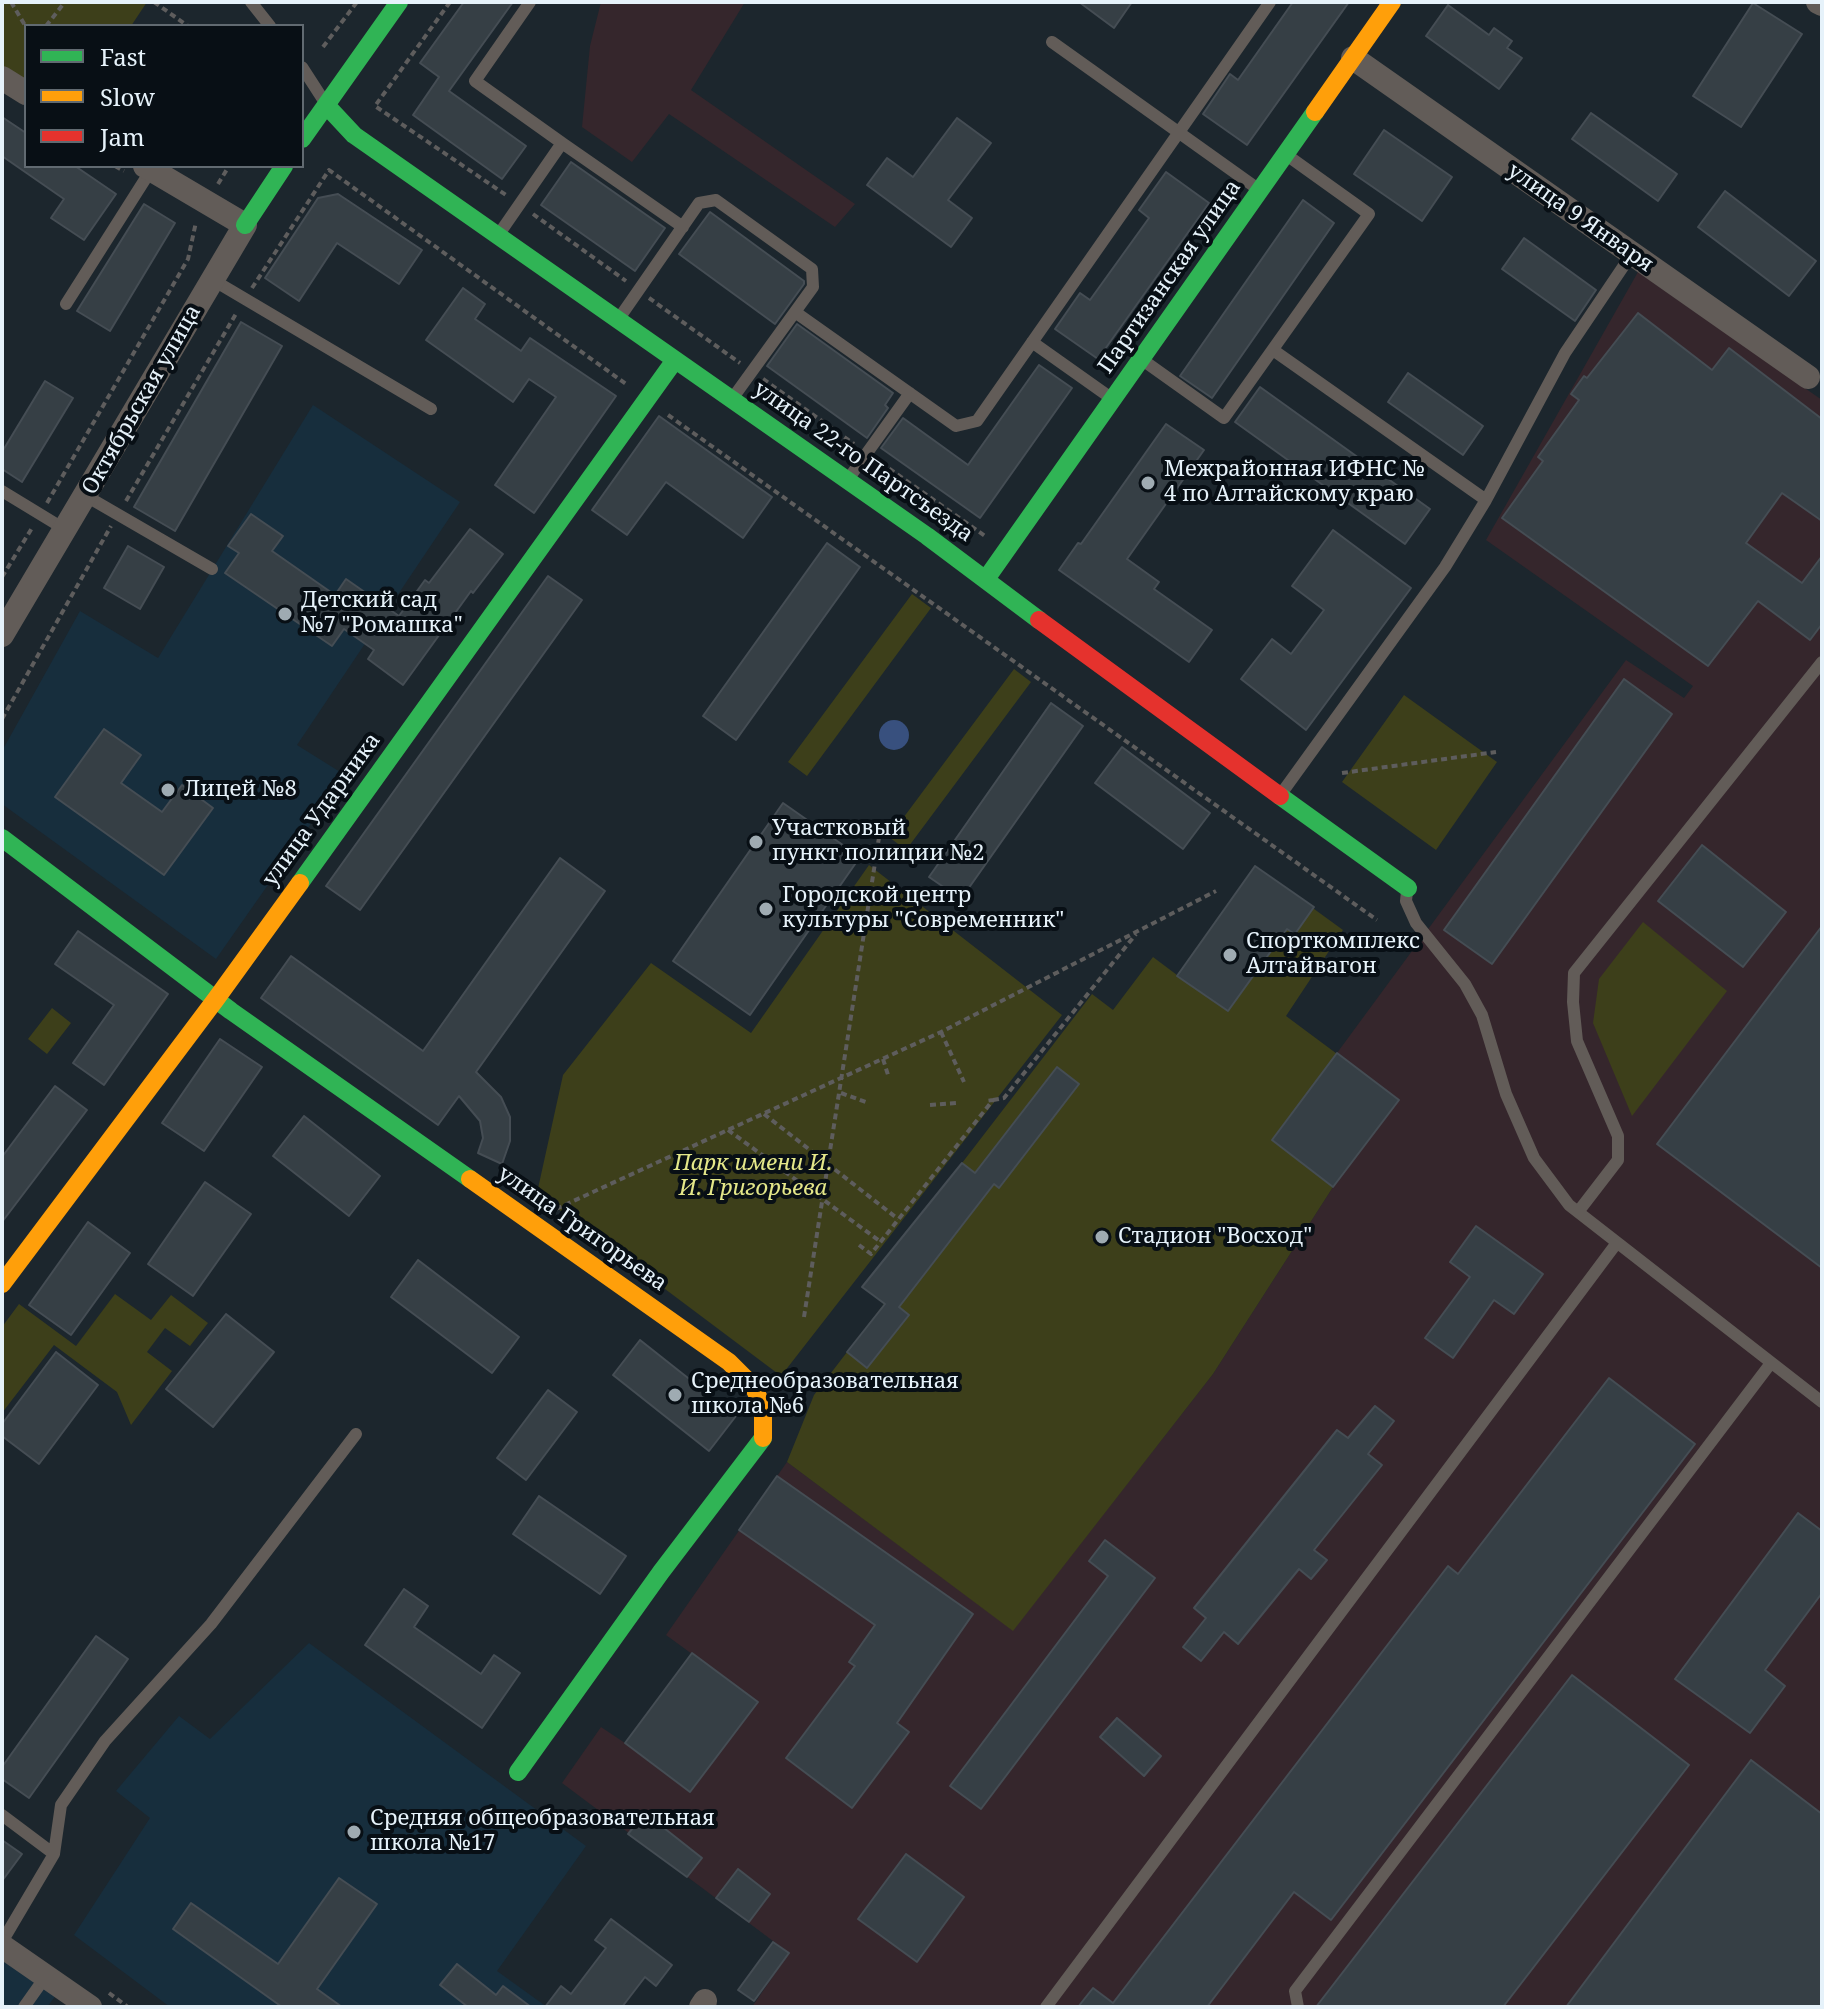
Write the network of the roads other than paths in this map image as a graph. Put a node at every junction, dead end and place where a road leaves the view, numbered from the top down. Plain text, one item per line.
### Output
1 (251, 2) edge
2 (399, 2) edge
3 (530, 2) edge
4 (1270, 2) edge
5 (1392, 2) edge
6 (268, 24) edge
7 (1052, 42) dead end
8 (1353, 58) junction
9 (304, 70) edge
10 (2, 78) edge
11 (24, 92) edge
12 (326, 105) junction
13 (1179, 132) junction
14 (304, 136) edge
15 (562, 143) junction
16 (1285, 154) junction
17 (283, 168) edge
18 (146, 173) edge
19 (1260, 190) junction
20 (245, 225) junction
21 (683, 227) junction
22 (499, 234) junction
23 (1631, 255) junction
24 (213, 280) junction
25 (66, 304) dead end
26 (795, 312) junction
27 (618, 319) junction
28 (1032, 342) junction
29 (1273, 350) junction
30 (1141, 359) junction
31 (675, 360) junction
32 (1808, 377) dead end
33 (910, 393) junction
34 (732, 399) junction
35 (1112, 399) junction
36 (431, 409) dead end
37 (848, 481) junction
38 (2, 491) edge
39 (86, 496) junction
40 (1486, 500) junction
41 (66, 530) junction
42 (212, 569) dead end
43 (986, 579) junction
44 (2, 635) edge
45 (1822, 662) edge
46 (1281, 794) junction
47 (5, 846) edge
48 (1408, 888) joint
49 (216, 999) junction
50 (1578, 1212) junction
51 (1616, 1244) junction
52 (2, 1284) edge
53 (1771, 1363) junction
54 (1822, 1402) edge
55 (356, 1434) dead end
56 (518, 1772) dead end
57 (2, 1815) edge
58 (54, 1854) junction
59 (2, 1944) edge
60 (46, 1976) junction
61 (24, 2007) edge
62 (90, 2007) edge
63 (1046, 2007) edge
64 (1298, 2007) edge

1 - 6 lane
2 - 12 street
3 - 15 lane
4 - 13 lane
5 - 8 street, Партизанская улица
7 - 13 lane
8 - 16 street, Партизанская улица
8 - 23 street, улица 9 Января
9 - 12 lane, улица 22-го Партсъезда
10 - 11 street
12 - 14 street
12 - 22 street, улица 22-го Партсъезда
13 - 19 lane
13 - 28 lane
15 - 21 lane
15 - 22 lane
16 - 19 street, Партизанская улица
16 - 29 lane
17 - 20 street, Октябрьская улица
18 - 20 street
18 - 25 lane
19 - 30 street, Партизанская улица
20 - 24 street, Октябрьская улица
21 - 26 lane
21 - 27 lane
22 - 27 street, улица 22-го Партсъезда
23 - 32 street, улица 9 Января
23 - 40 lane
24 - 36 lane
24 - 39 street, Октябрьская улица
26 - 33 lane
26 - 34 lane
27 - 31 street, улица 22-го Партсъезда
28 - 33 lane
28 - 35 lane
29 - 30 lane
29 - 40 lane
30 - 35 street, Партизанская улица
31 - 34 street, улица 22-го Партсъезда
31 - 49 street, улица Ударника
33 - 37 lane
34 - 37 street, улица 22-го Партсъезда
35 - 43 street, Партизанская улица
37 - 43 street, улица 22-го Партсъезда
38 - 41 lane
39 - 41 street, Октябрьская улица
39 - 42 lane
40 - 46 lane
41 - 44 street, Октябрьская улица
43 - 46 street, улица 22-го Партсъезда
45 - 50 lane
46 - 48 street, улица 22-го Партсъезда
47 - 49 street, улица Григорьева
48 - 50 lane
49 - 52 street, улица Ударника
49 - 56 street, улица Григорьева
50 - 51 lane
51 - 53 lane
51 - 63 lane
53 - 54 lane
53 - 64 lane
55 - 58 lane
57 - 58 lane
58 - 59 lane
59 - 60 street
60 - 61 lane
60 - 62 street

